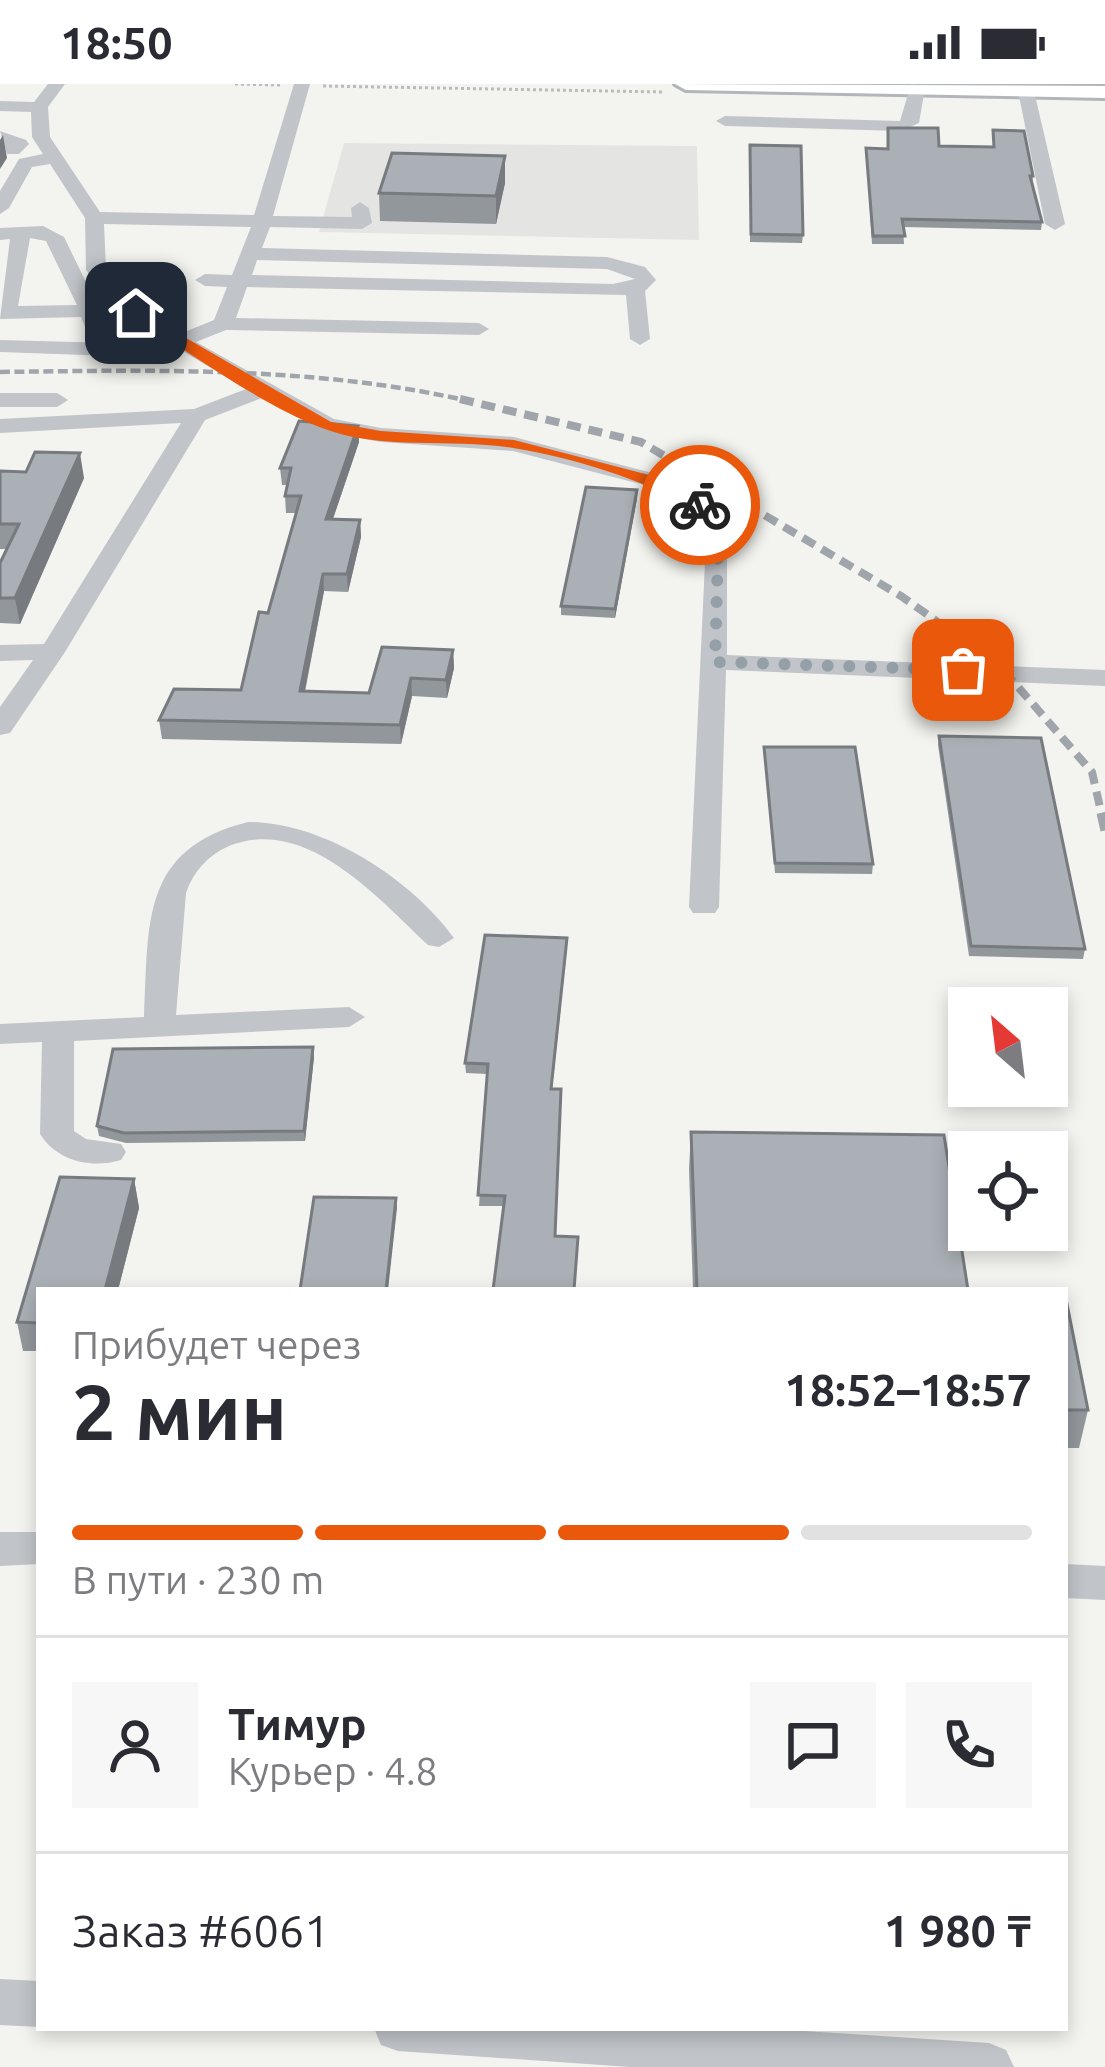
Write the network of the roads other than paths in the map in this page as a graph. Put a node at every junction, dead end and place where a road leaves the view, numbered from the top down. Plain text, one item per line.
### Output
1 (57, 84) edge
2 (302, 84) edge
3 (686, 84) edge
4 (800, 85) edge
5 (917, 88) junction
6 (1068, 88) edge
7 (1026, 91) junction
8 (1105, 92) edge
9 (0, 106) edge
10 (40, 107) junction
11 (725, 121) dead end
12 (4, 144) edge
13 (52, 157) junction
14 (0, 208) edge
15 (359, 208) dead end
16 (94, 218) junction
17 (262, 222) junction
18 (1055, 224) dead end
19 (10, 233) edge
20 (251, 254) junction
21 (243, 278) junction
22 (205, 280) dead end
23 (335, 281) junction
24 (635, 289) junction
25 (89, 310) junction
26 (3, 312) edge
27 (223, 324) junction
28 (319, 326) junction
29 (478, 329) dead end
30 (640, 339) dead end
31 (178, 341) junction
32 (0, 346) edge
33 (100, 350) junction
34 (263, 390) junction
35 (0, 400) edge
36 (57, 400) dead end
37 (197, 415) junction
38 (0, 426) edge
39 (52, 652) junction
40 (0, 653) edge
41 (715, 662) junction
42 (1105, 678) edge
43 (0, 727) edge
44 (704, 908) dead end
45 (439, 938) dead end
46 (349, 1017) dead end
47 (160, 1025) junction
48 (58, 1032) junction
49 (0, 1034) edge
50 (109, 1152) dead end
51 (36, 1548) edge
52 (0, 1549) edge
53 (1068, 1581) edge
54 (1105, 1583) edge
55 (0, 2002) edge
56 (36, 2004) edge
57 (443, 2031) edge
58 (989, 2067) edge

1 - 10 lane
2 - 17 lane
3 - 4 main road
4 - 5 main road
5 - 7 main road
5 - 11 lane
6 - 7 main road
6 - 8 main road
7 - 18 lane
9 - 10 lane
10 - 13 lane
12 - 13 lane
13 - 14 lane
13 - 16 lane
15 - 17 lane
16 - 17 lane
16 - 31 lane
17 - 20 lane
19 - 25 lane
19 - 26 lane
20 - 21 lane
20 - 24 lane
21 - 22 lane
21 - 23 lane
21 - 27 lane
23 - 24 lane
23 - 28 lane
24 - 30 lane
25 - 26 lane
25 - 33 lane
27 - 28 lane
27 - 31 lane
28 - 29 lane
31 - 33 lane
31 - 34 lane
32 - 33 lane
34 - 37 lane
34 - 41 lane
35 - 36 lane
37 - 38 lane
37 - 39 lane
39 - 40 lane
39 - 43 lane
41 - 42 lane
41 - 44 lane
45 - 47 lane
46 - 47 lane
47 - 48 lane
48 - 49 lane
48 - 50 lane
51 - 52 lane
53 - 54 lane
55 - 56 lane
57 - 58 lane

